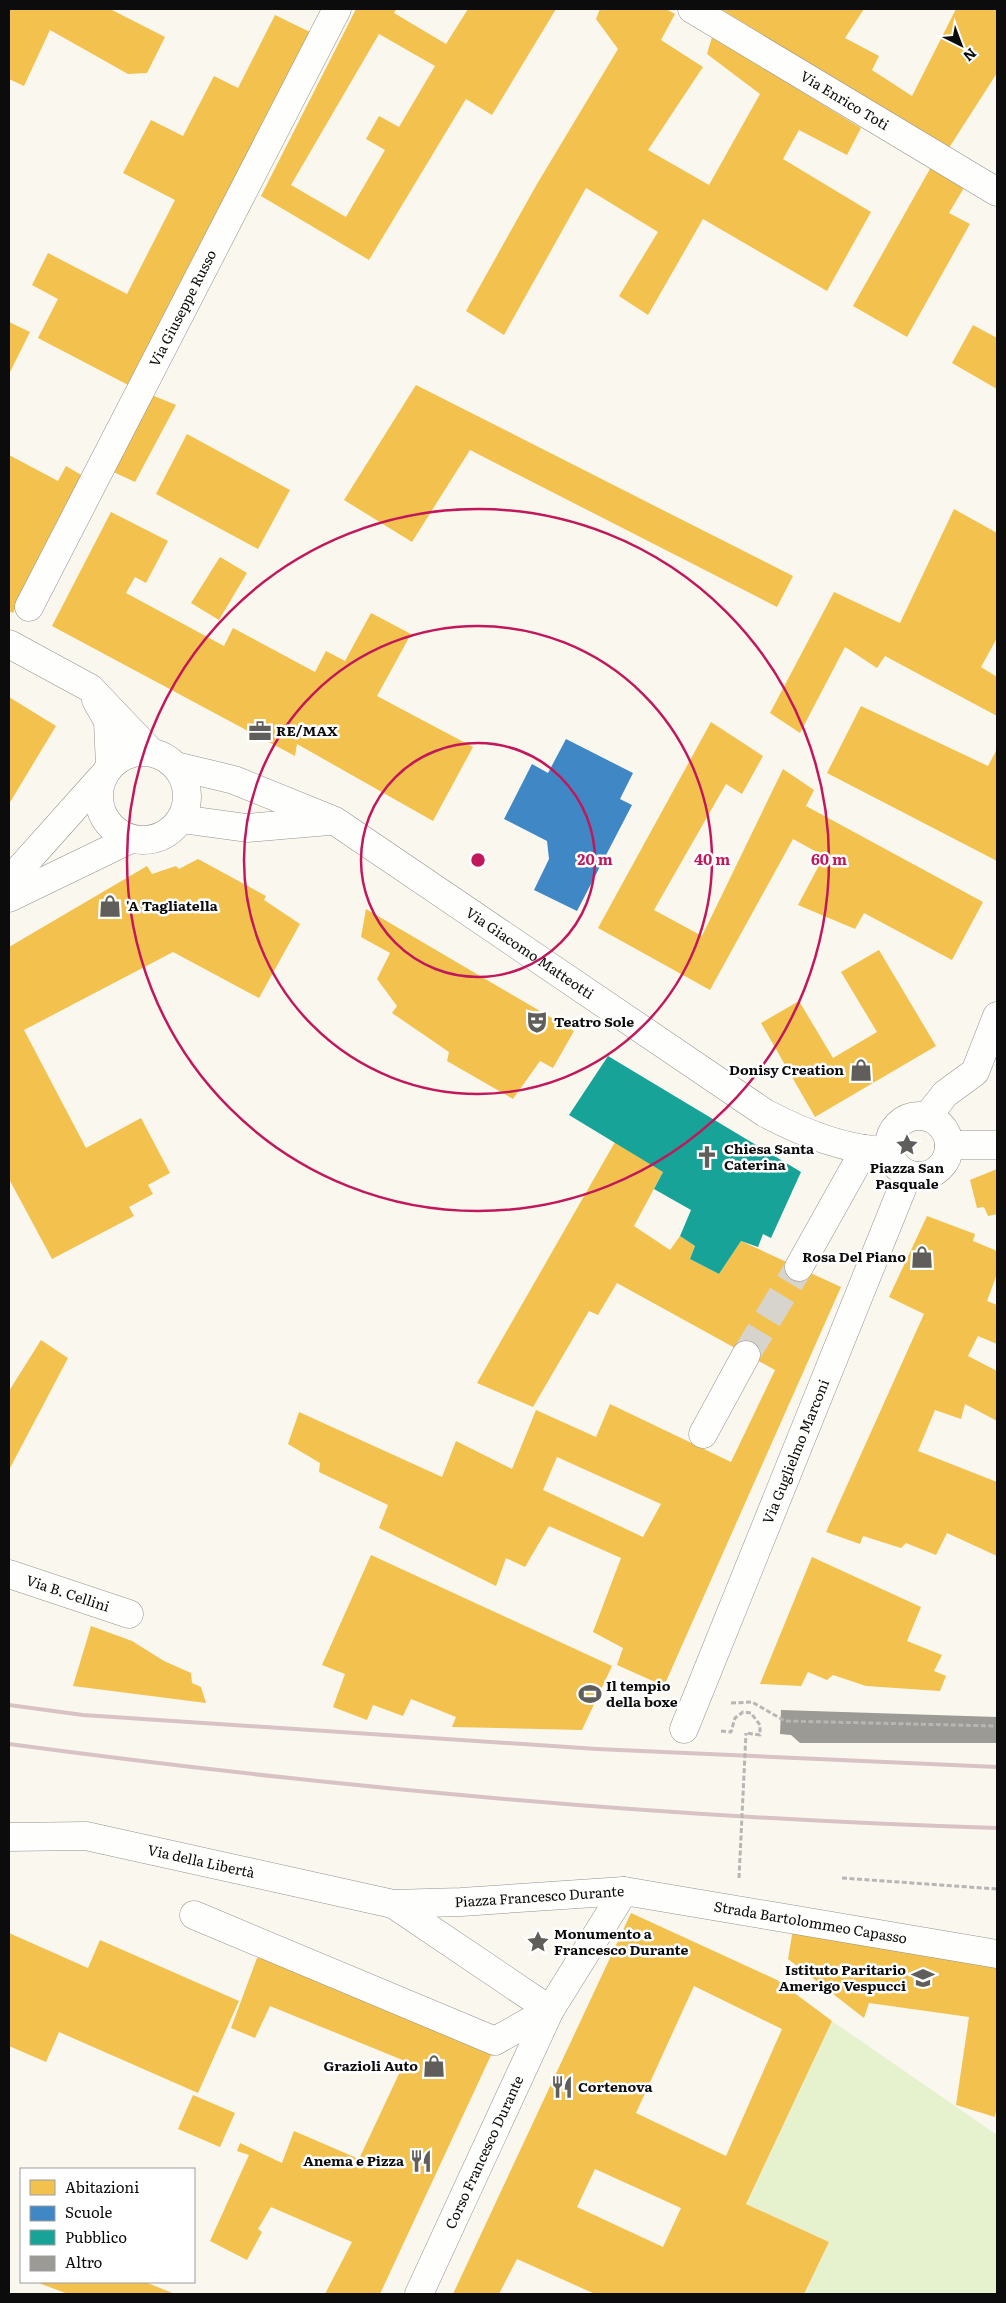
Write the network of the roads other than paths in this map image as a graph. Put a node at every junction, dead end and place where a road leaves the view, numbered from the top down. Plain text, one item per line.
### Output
1 (336, 9) edge
2 (692, 9) edge
3 (997, 192) edge
4 (29, 607) dead end
5 (9, 644) edge
6 (90, 688) junction
7 (152, 752) junction
8 (176, 766) junction
9 (106, 772) junction
10 (181, 819) junction
11 (335, 821) junction
12 (131, 839) junction
13 (9, 881) edge
14 (9, 898) edge
15 (997, 1016) edge
16 (927, 1117) junction
17 (949, 1145) junction
18 (997, 1145) edge
19 (877, 1150) junction
20 (908, 1174) junction
21 (799, 1267) tunnel mouth
22 (746, 1355) tunnel mouth
23 (703, 1434) dead end
24 (9, 1574) edge
25 (129, 1614) dead end
26 (684, 1729) dead end
27 (9, 1837) edge
28 (624, 1891) junction
29 (393, 1904) junction
30 (194, 1916) dead end
31 (997, 1954) edge
32 (550, 2010) junction
33 (419, 2294) edge

1 - 4 street, Via Giuseppe Russo
2 - 3 street, Via Enrico Toti
5 - 6 street
6 - 7 street
6 - 9 street
7 - 8 street
7 - 9 street
8 - 10 street
8 - 11 street, Via Giacomo Matteotti
9 - 12 street
9 - 13 street
10 - 11 street
10 - 12 street
11 - 19 street, Via Giacomo Matteotti
12 - 14 street
15 - 16 street
16 - 17 street
16 - 19 street
17 - 18 street
17 - 20 street
19 - 20 street
19 - 21 street
20 - 26 street, Via Guglielmo Marconi
22 - 23 street
24 - 25 street, Via B. Cellini
27 - 29 street, Via della Libertà
28 - 29 street, Piazza Francesco Durante
28 - 31 street, Strada Bartolommeo Capasso
28 - 32 street, Piazza Francesco Durante
29 - 32 street
30 - 32 street
32 - 33 street, Corso Francesco Durante

